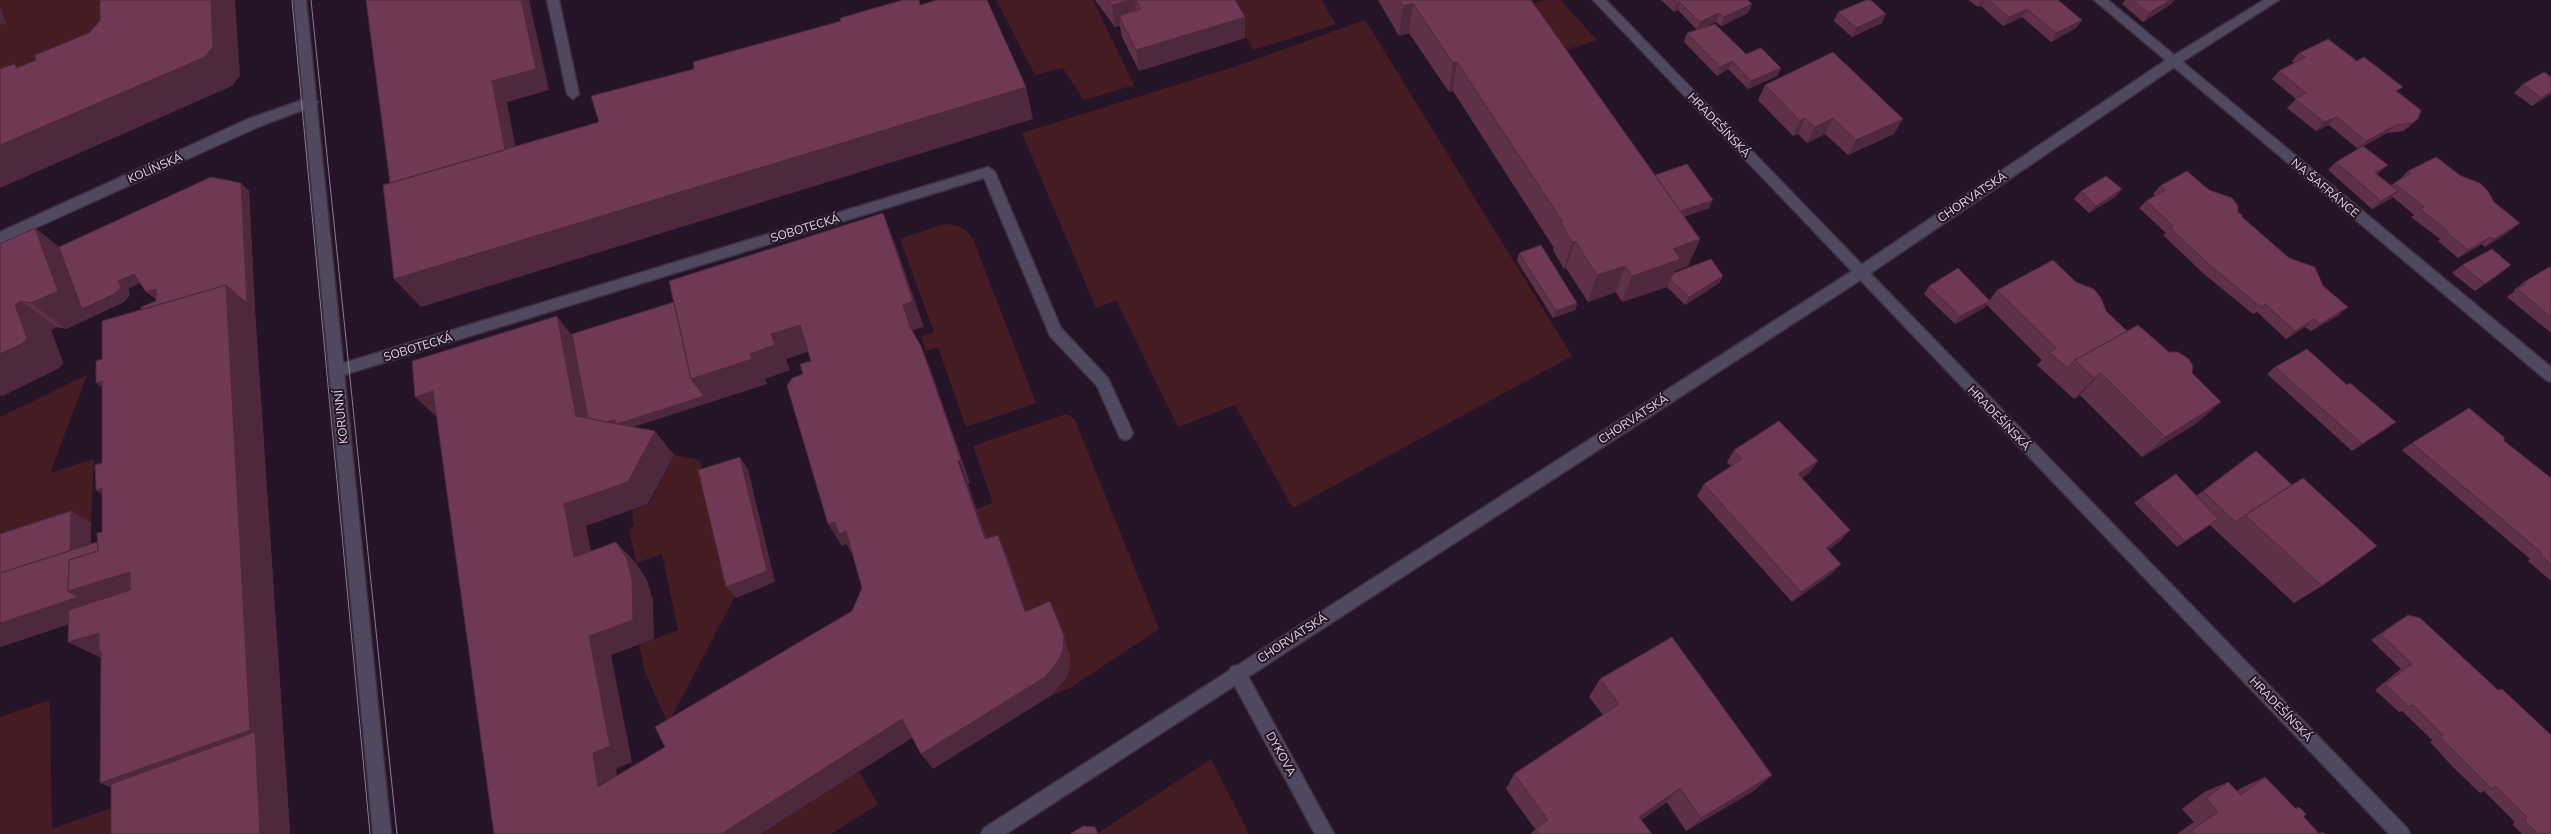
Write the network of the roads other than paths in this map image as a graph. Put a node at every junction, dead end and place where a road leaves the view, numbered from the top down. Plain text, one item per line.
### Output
1 (300, 0) edge
2 (553, 0) edge
3 (1599, 0) edge
4 (2100, 0) edge
5 (2273, 0) edge
6 (2174, 61) junction
7 (573, 94) dead end
8 (311, 102) junction
9 (0, 238) edge
10 (1860, 273) junction
11 (337, 371) junction
12 (2551, 376) edge
13 (1125, 433) dead end
14 (1237, 673) junction
15 (382, 834) edge
16 (990, 834) edge
17 (1325, 834) edge
18 (2401, 834) edge

1 - 8 street, KORUNNÍ
2 - 7 street
3 - 10 street, HRADEŠÍNSKÁ
4 - 6 street, NA ŠAFRÁNCE
5 - 6 street, CHORVATSKÁ
6 - 10 street, CHORVATSKÁ
6 - 12 street, NA ŠAFRÁNCE
8 - 9 street, KOLÍNSKÁ
8 - 11 street, KORUNNÍ
10 - 14 street, CHORVATSKÁ
10 - 18 street, HRADEŠÍNSKÁ
11 - 13 street, SOBOTECKÁ
11 - 15 street, KORUNNÍ
14 - 16 street, CHORVATSKÁ
14 - 17 street, DYKOVA

